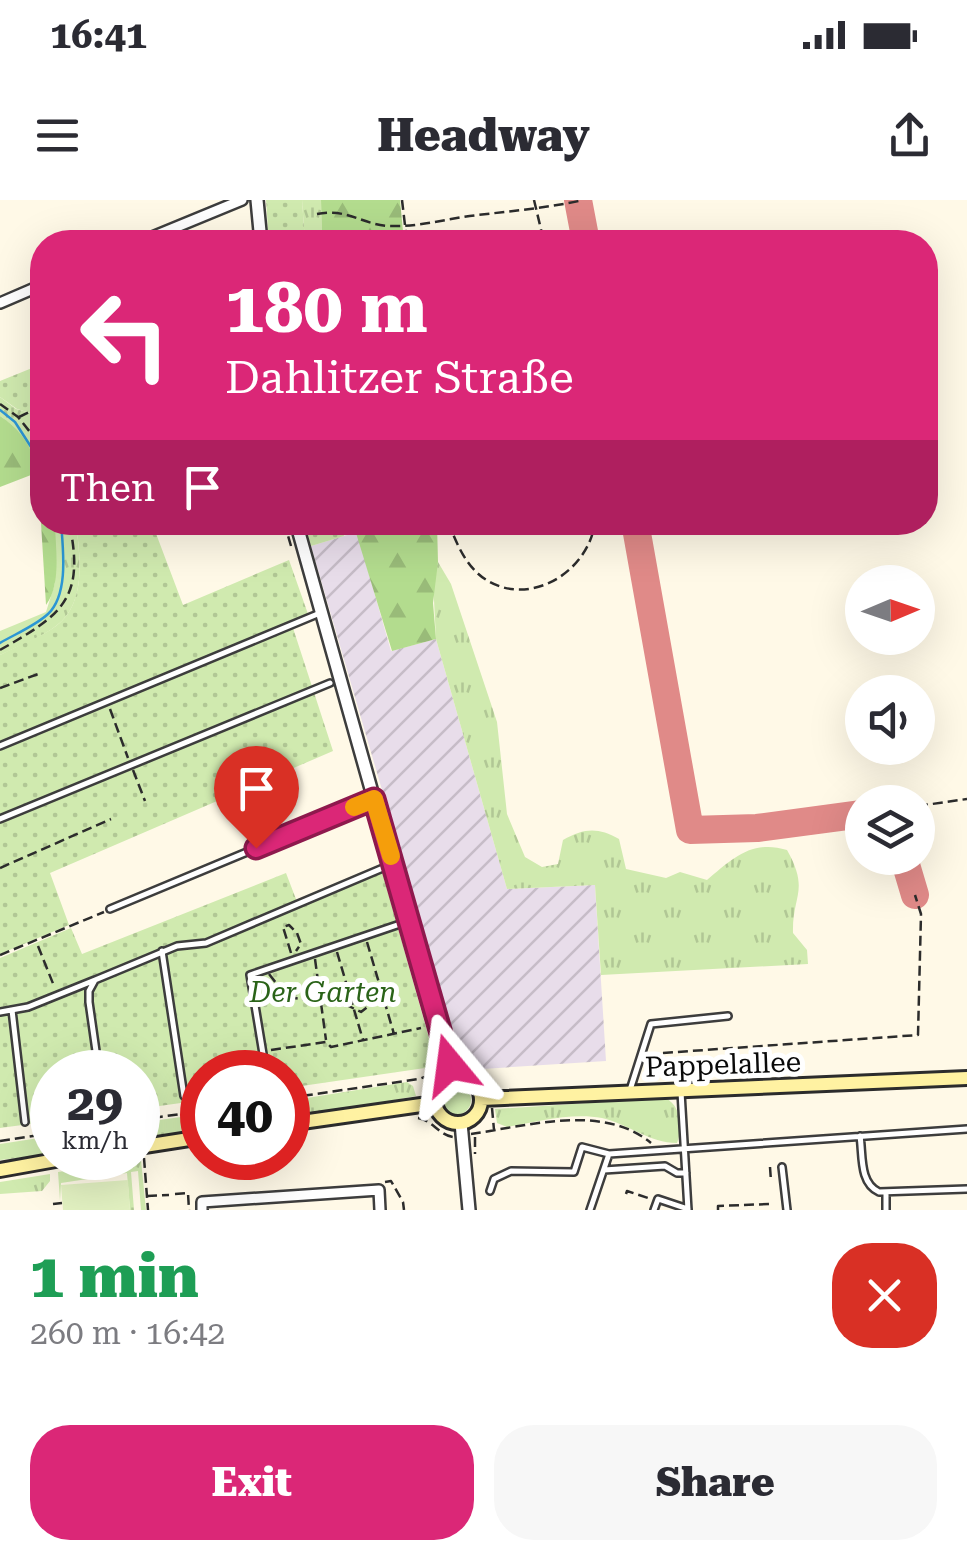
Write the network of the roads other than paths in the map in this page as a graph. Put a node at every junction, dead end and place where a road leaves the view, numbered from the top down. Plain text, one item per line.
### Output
1 (242, 200) edge
2 (257, 200) edge
3 (169, 230) edge
4 (260, 230) edge
5 (30, 290) edge
6 (0, 303) edge
7 (300, 535) edge
8 (321, 612) junction
9 (330, 684) dead end
10 (0, 746) edge
11 (374, 799) junction
12 (0, 819) edge
13 (393, 864) junction
14 (110, 909) road end
15 (409, 921) junction
16 (162, 952) junction
17 (95, 980) junction
18 (12, 1010) junction
19 (0, 1012) edge
20 (728, 1016) dead end
21 (96, 1050) edge
22 (263, 1050) edge
23 (180, 1070) edge
24 (452, 1077) junction
25 (967, 1078) edge
26 (681, 1092) junction
27 (629, 1093) junction
28 (482, 1099) junction
29 (435, 1103) junction
30 (310, 1121) edge
31 (25, 1122) dead end
32 (461, 1123) junction
33 (967, 1130) edge
34 (860, 1136) junction
35 (684, 1148) junction
36 (609, 1154) junction
37 (30, 1163) edge
38 (4, 1167) edge
39 (782, 1167) dead end
40 (604, 1170) junction
41 (686, 1172) junction
42 (967, 1189) edge
43 (490, 1191) dead end
44 (886, 1192) junction
45 (688, 1209) edge
46 (202, 1210) edge
47 (380, 1210) edge
48 (468, 1210) edge
49 (590, 1210) edge
50 (654, 1210) edge
51 (787, 1210) edge
52 (886, 1210) edge

1 - 3 street
2 - 4 street
5 - 6 street
7 - 8 street
8 - 10 lane
8 - 11 street
9 - 12 lane
11 - 13 street
11 - 14 lane
13 - 15 street
13 - 16 lane
15 - 22 lane
15 - 24 street
16 - 17 lane
16 - 23 lane
17 - 18 lane
17 - 21 lane
18 - 19 lane
18 - 31 lane
20 - 27 lane
24 - 28 main road
24 - 29 main road
25 - 26 main road, Pappelallee
26 - 27 main road, Pappelallee
26 - 35 lane
27 - 28 main road, Pappelallee
28 - 32 main road
29 - 30 main road
29 - 32 main road
32 - 48 street
33 - 34 lane
34 - 35 lane
34 - 44 lane
35 - 36 lane
35 - 41 lane
36 - 40 lane
36 - 43 lane
37 - 38 main road
39 - 51 lane
40 - 41 lane
40 - 49 lane
41 - 45 lane
42 - 44 lane
44 - 52 lane
45 - 50 lane
46 - 47 street

